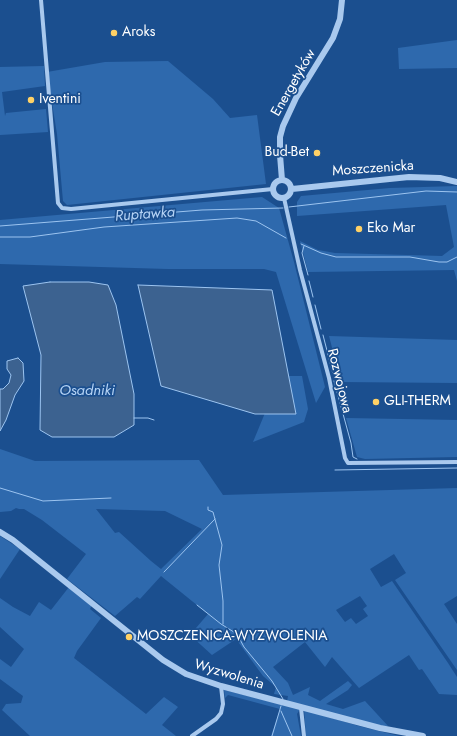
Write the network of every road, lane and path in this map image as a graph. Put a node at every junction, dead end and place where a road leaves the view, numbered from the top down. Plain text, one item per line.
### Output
1 (41, 0) edge
2 (342, 0) edge
3 (282, 180) junction
4 (457, 182) edge
5 (273, 189) junction
6 (292, 189) junction
7 (285, 201) junction
8 (457, 462) edge
9 (0, 532) edge
10 (220, 686) junction
11 (301, 708) junction
12 (192, 736) edge
13 (304, 736) edge
14 (423, 736) edge

1 - 5 street
2 - 3 street, Energetyków
3 - 5 street
3 - 6 street
4 - 6 street, Moszczenicka
5 - 7 street
6 - 7 street
7 - 8 street, Rozwojowa
9 - 10 street, Wyzwolenia
10 - 11 street, Wyzwolenia
10 - 12 street
11 - 13 street
11 - 14 street, Wyzwolenia

